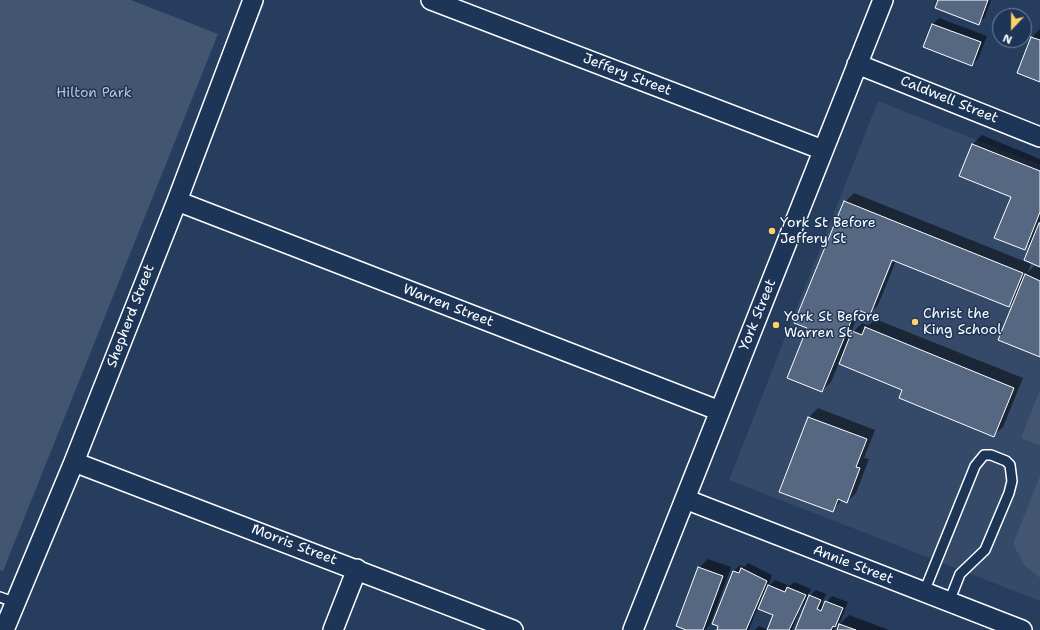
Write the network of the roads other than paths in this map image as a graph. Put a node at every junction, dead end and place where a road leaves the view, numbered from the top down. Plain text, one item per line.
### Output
1 (253, 0) edge
2 (431, 0) edge
3 (883, 0) edge
4 (857, 64) junction
5 (1040, 137) edge
6 (823, 150) junction
7 (177, 201) junction
8 (720, 411) junction
9 (74, 462) junction
10 (685, 499) junction
11 (357, 569) junction
12 (924, 592) junction
13 (8, 600) edge
14 (948, 602) junction
15 (4, 630) edge
16 (333, 630) edge
17 (513, 630) edge
18 (633, 630) edge
19 (1022, 630) edge

1 - 7 street, Shepherd Street
2 - 6 street, Jeffery Street
3 - 4 street, York Street
4 - 5 street, Caldwell Street
4 - 6 street, York Street
6 - 8 street, York Street
7 - 8 street, Warren Street
7 - 9 street, Shepherd Street
8 - 10 street, York Street
9 - 11 street, Morris Street
9 - 13 street, Shepherd Street
10 - 12 street, Annie Street
10 - 18 street, York Street
11 - 16 street
11 - 17 street, Morris Street
12 - 14 street, Annie Street
12 - 14 lane
13 - 15 street, Shepherd Street
14 - 19 street, Annie Street

